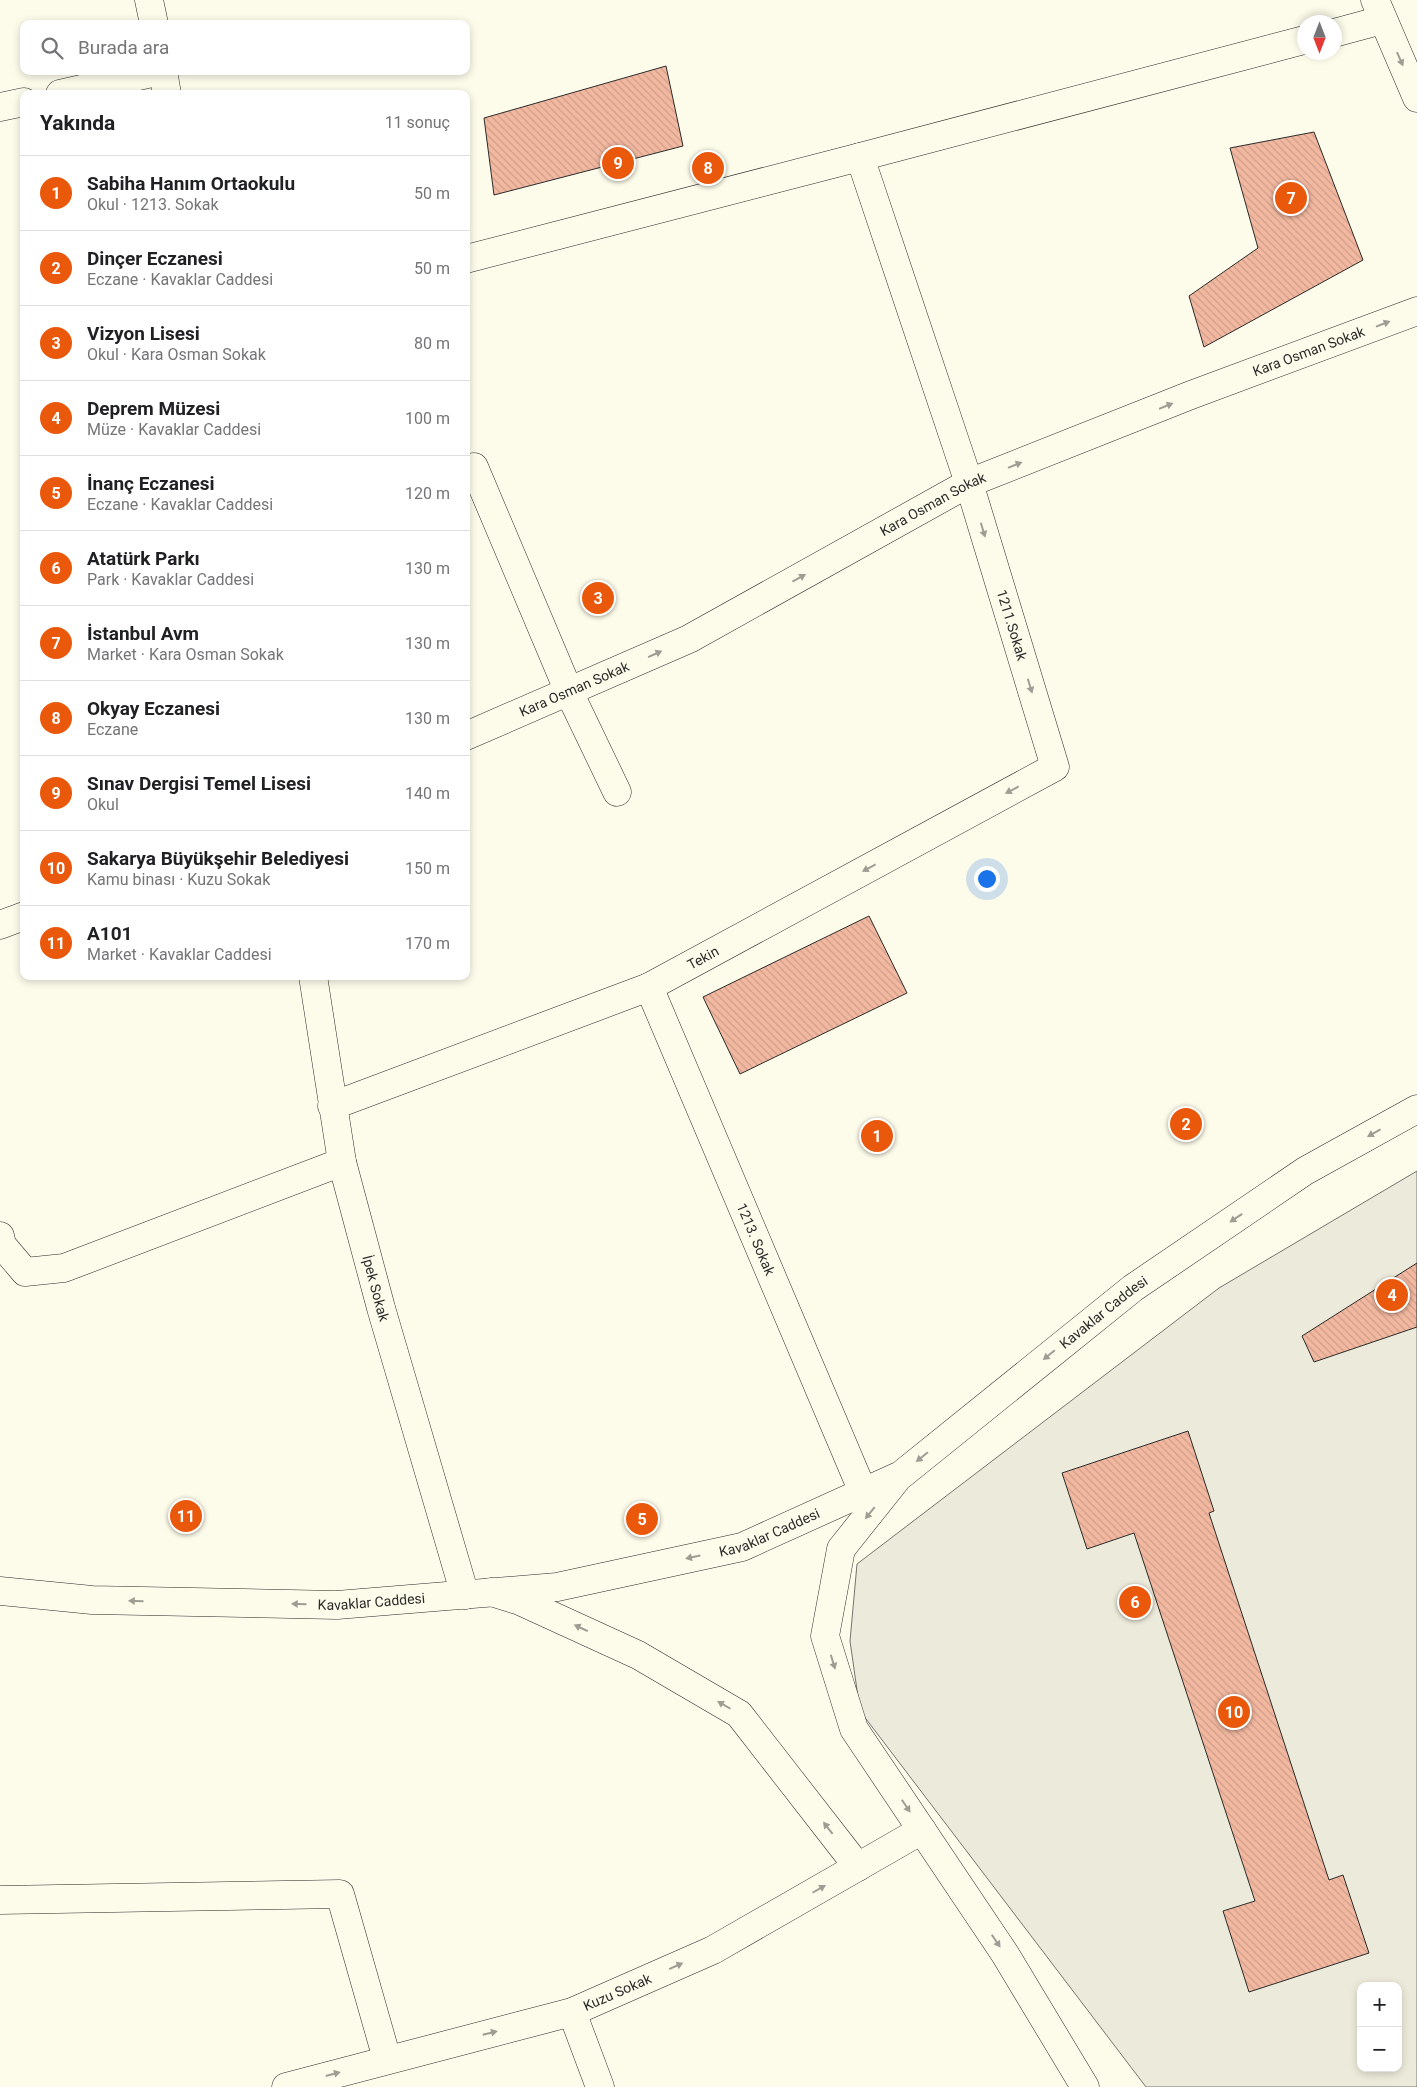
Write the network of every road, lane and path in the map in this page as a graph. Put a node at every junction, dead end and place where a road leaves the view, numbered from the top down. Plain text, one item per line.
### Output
1 (149, 0) edge
2 (1384, 7) edge
3 (153, 20) edge
4 (1342, 29) edge
5 (1297, 42) edge
6 (143, 75) edge
7 (162, 75) edge
8 (78, 90) edge
9 (166, 90) edge
10 (1417, 98) edge
11 (20, 103) edge
12 (0, 107) edge
13 (860, 157) junction
14 (470, 258) edge
15 (1417, 311) edge
16 (474, 467) dead end
17 (969, 483) junction
18 (569, 692) junction
19 (470, 734) edge
20 (1055, 767) joint
21 (617, 792) dead end
22 (20, 918) edge
23 (0, 925) edge
24 (313, 980) edge
25 (649, 987) junction
26 (332, 1106) junction
27 (1417, 1109) edge
28 (342, 1162) junction
29 (0, 1236) edge
30 (901, 1475) junction
31 (863, 1492) junction
32 (0, 1591) edge
33 (478, 1593) junction
34 (922, 1830) junction
35 (858, 1867) junction
36 (0, 1900) edge
37 (572, 2012) junction
38 (387, 2059) junction
39 (286, 2087) edge
40 (600, 2087) edge
41 (1085, 2087) edge

1 - 3 street
2 - 4 street
2 -> 10 street
5 - 13 street
6 - 8 street
7 - 9 street
11 - 12 street
13 - 14 street
13 - 17 street, 1211.Sokak
17 -> 15 street, Kara Osman Sokak
16 - 18 street
18 -> 17 street, Kara Osman Sokak
17 -> 20 street, 1211.Sokak
18 - 19 street, Kara Osman Sokak
18 - 21 street
20 -> 25 street, Tekin
22 - 23 street
24 - 26 street, İpek Sokak
25 - 26 street, Tekin
25 - 31 street, 1213. Sokak
26 - 28 street, İpek Sokak
27 -> 30 street, Kavaklar Caddesi
28 - 29 street
28 - 33 street, İpek Sokak
30 - 31 street, Kavaklar Caddesi
30 -> 34 street
31 -> 33 street, Kavaklar Caddesi
33 -> 32 street, Kavaklar Caddesi
35 -> 33 street
34 - 35 street, Kuzu Sokak
34 -> 41 street
37 -> 35 street, Kuzu Sokak
36 - 38 street
38 -> 37 street, Kuzu Sokak
37 - 40 street
39 -> 38 street, Kuzu Sokak

